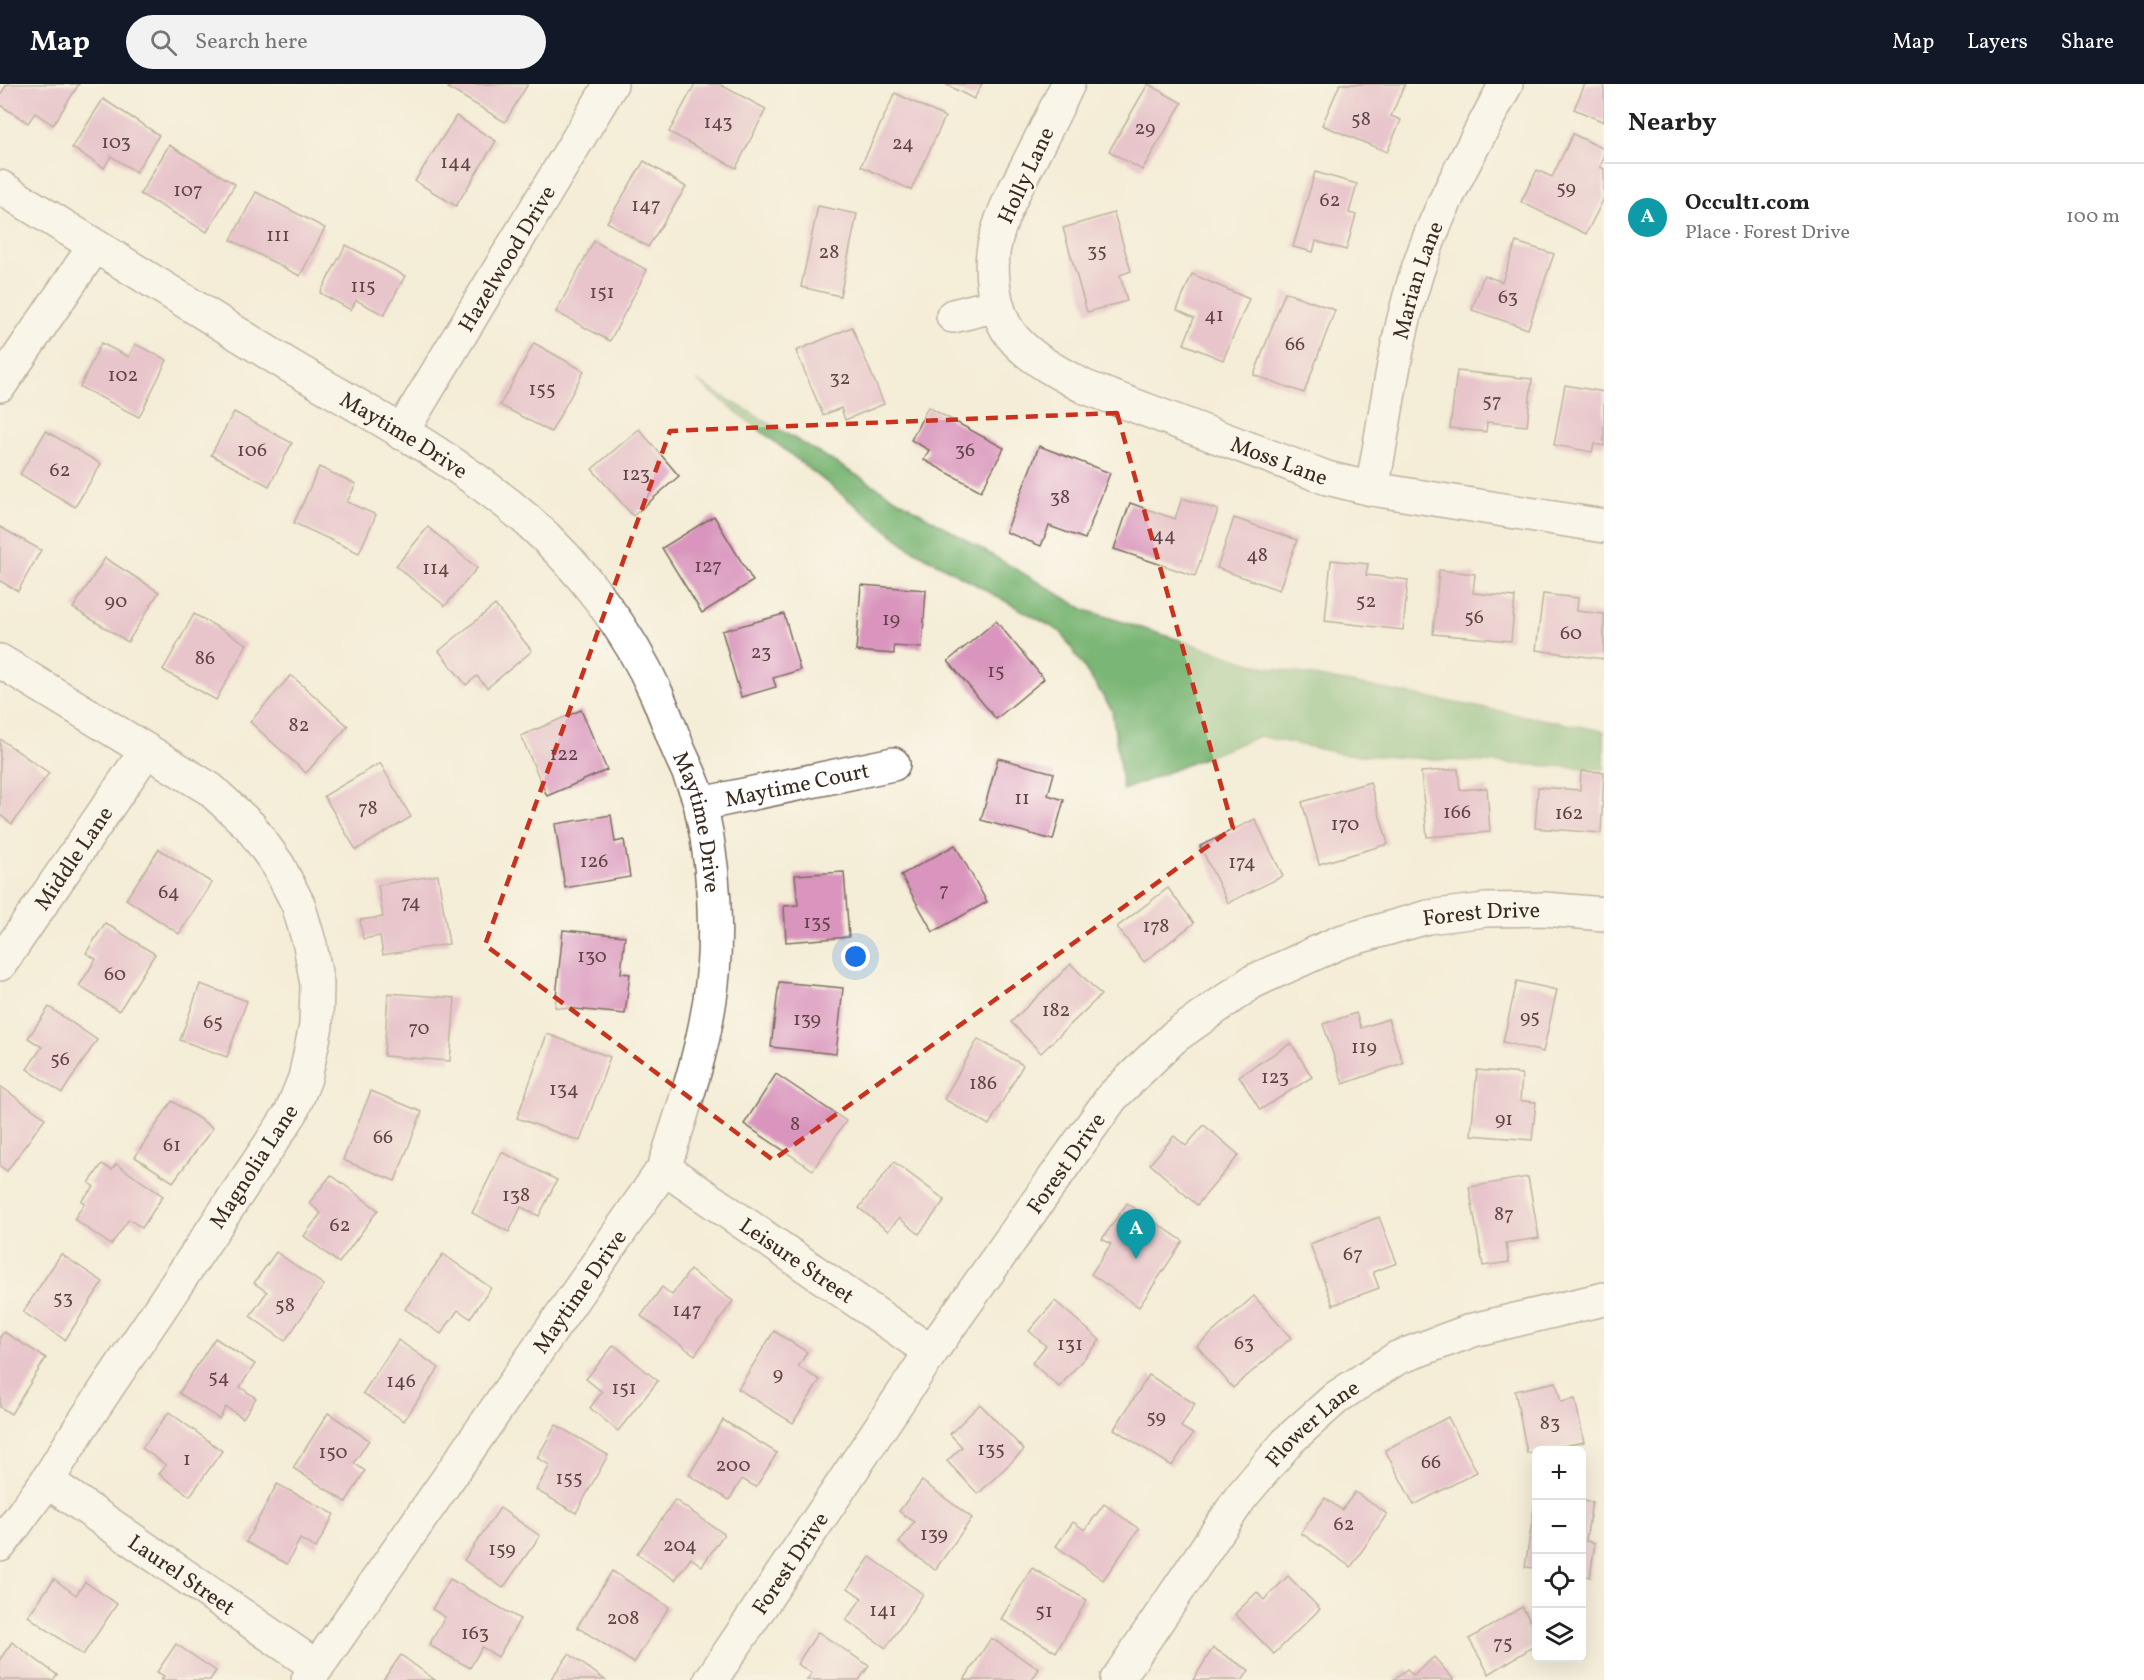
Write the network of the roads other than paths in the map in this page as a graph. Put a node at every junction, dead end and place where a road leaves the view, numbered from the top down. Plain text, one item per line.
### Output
1 (611, 84) edge
2 (1068, 84) edge
3 (1506, 84) edge
4 (0, 187) edge
5 (94, 247) junction
6 (997, 305) junction
7 (953, 316) dead end
8 (0, 385) edge
9 (401, 432) junction
10 (1372, 489) junction
11 (1604, 526) edge
12 (0, 661) edge
13 (146, 751) junction
14 (892, 764) dead end
15 (701, 804) junction
16 (1604, 914) edge
17 (0, 964) edge
18 (664, 1168) junction
19 (1604, 1299) edge
20 (931, 1352) junction
21 (47, 1480) junction
22 (0, 1545) edge
23 (312, 1674) edge
24 (711, 1680) edge
25 (1117, 1680) edge

1 - 9 street, Hazelwood Drive
2 - 6 street, Holly Lane
3 - 10 street, Marian Lane
4 - 5 street, Maytime Drive
5 - 8 street
5 - 9 street, Maytime Drive
6 - 7 street
6 - 10 street, Moss Lane
9 - 15 street, Maytime Drive
10 - 11 street, Moss Lane
12 - 13 street, Magnolia Lane
13 - 17 street, Middle Lane
13 - 21 street, Magnolia Lane
14 - 15 street, Maytime Court
15 - 18 street, Maytime Drive
16 - 20 street, Forest Drive
18 - 20 street, Leisure Street
18 - 23 street, Maytime Drive
19 - 25 street, Flower Lane
20 - 24 street, Forest Drive
21 - 22 street, Magnolia Lane
21 - 23 street, Laurel Street

